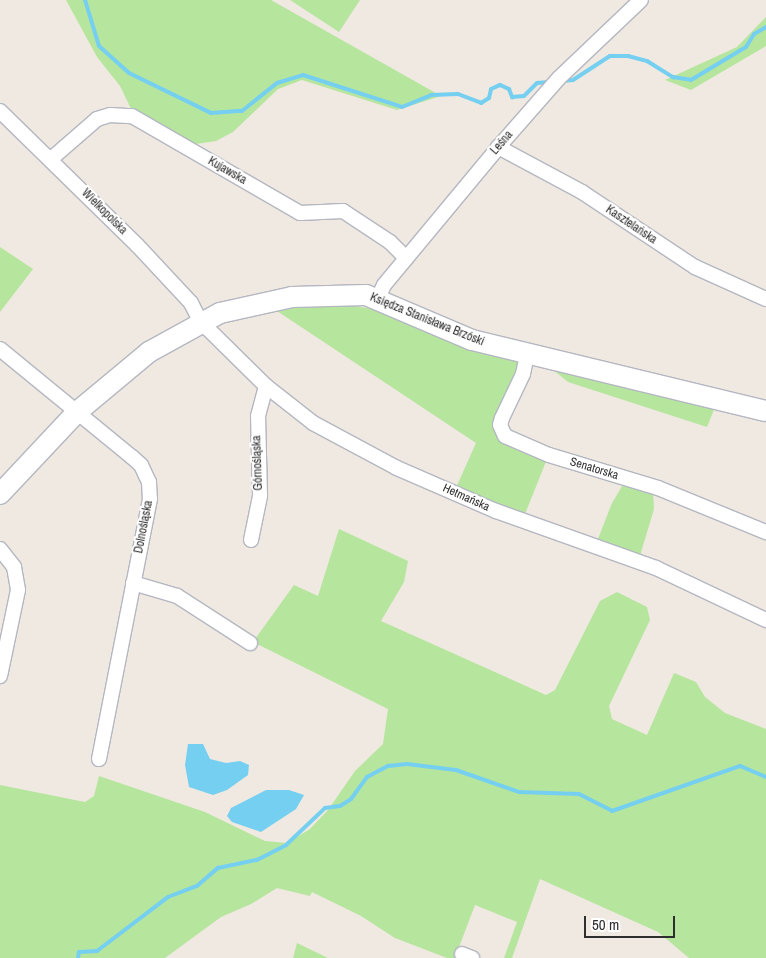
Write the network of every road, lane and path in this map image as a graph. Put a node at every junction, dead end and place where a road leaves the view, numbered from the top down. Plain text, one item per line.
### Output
1 (641, 0) edge
2 (0, 111) edge
3 (498, 147) junction
4 (51, 159) junction
5 (406, 258) junction
6 (378, 298) junction
7 (766, 298) edge
8 (200, 321) junction
9 (0, 349) edge
10 (527, 355) junction
11 (266, 386) junction
12 (766, 411) edge
13 (77, 412) junction
14 (0, 494) edge
15 (766, 532) edge
16 (251, 540) dead end
17 (0, 549) edge
18 (133, 583) junction
19 (766, 620) edge
20 (250, 643) dead end
21 (0, 676) edge
22 (99, 759) dead end

1 - 3 street, Leśna
2 - 4 street, Wielkopolska
3 - 5 street, Leśna
3 - 7 street, Kasztelańska
4 - 5 street, Kujawska
4 - 8 street, Wielkopolska
5 - 6 street, Leśna
6 - 8 street, Księdza Stanisława Brzóski
6 - 10 street, Księdza Stanisława Brzóski
8 - 11 street, Hetmańska
8 - 13 street, Księdza Stanisława Brzóski
9 - 13 street, Dolnośląska
10 - 12 street, Księdza Stanisława Brzóski
10 - 15 street, Senatorska
11 - 16 street, Górnośląska
11 - 19 street, Hetmańska
13 - 14 street, Księdza Stanisława Brzóski
13 - 18 street, Dolnośląska
17 - 21 street
18 - 20 street
18 - 22 street, Dolnośląska

